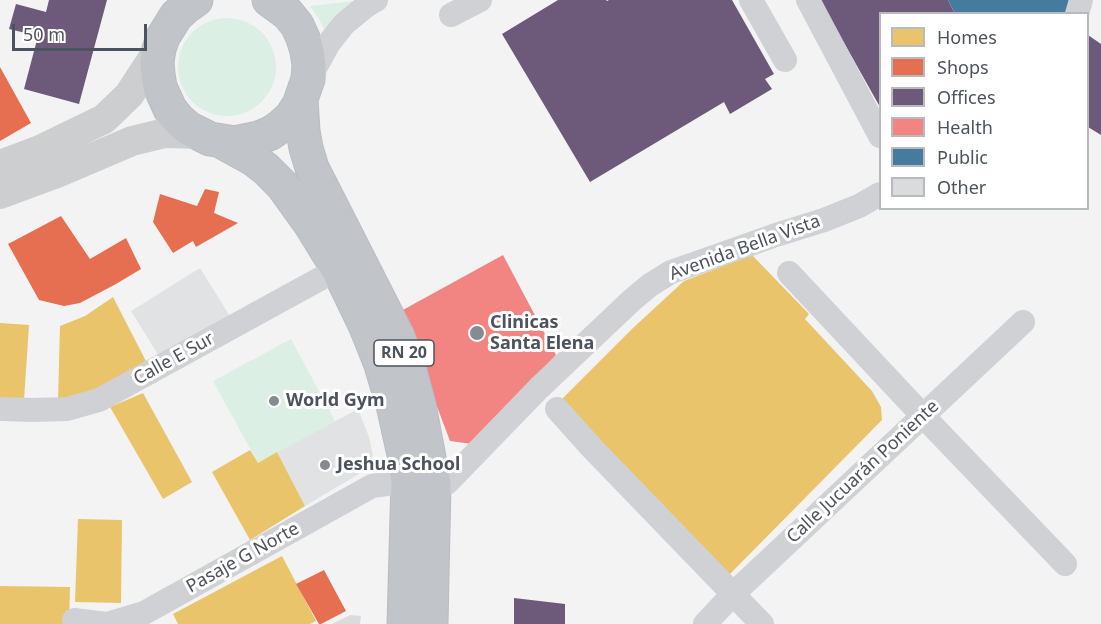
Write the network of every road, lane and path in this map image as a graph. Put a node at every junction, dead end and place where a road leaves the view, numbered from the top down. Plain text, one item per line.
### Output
1 (162, 0) edge
2 (196, 0) edge
3 (269, 0) edge
4 (376, 0) edge
5 (480, 0) edge
6 (751, 0) edge
7 (808, 0) edge
8 (451, 15) dead end
9 (161, 43) junction
10 (785, 60) dead end
11 (304, 92) junction
12 (879, 134) edge
13 (210, 138) junction
14 (0, 165) edge
15 (0, 194) edge
16 (879, 195) edge
17 (338, 269) junction
18 (789, 273) dead end
19 (1023, 322) dead end
20 (0, 409) edge
21 (557, 409) dead end
22 (923, 416) junction
23 (421, 483) junction
24 (1065, 564) dead end
25 (733, 594) junction
26 (418, 611) edge
27 (74, 620) dead end
28 (705, 624) edge
29 (762, 624) edge

1 - 9 highway, RN 20
2 - 9 highway
3 - 11 highway, RN 20
4 - 11 street
5 - 8 street
6 - 10 street
7 - 12 street
9 - 13 highway, RN 20
9 - 14 main road
11 - 13 highway
11 - 23 highway, RN 20
13 - 15 main road
13 - 17 highway, RN 20
16 - 23 street, Avenida Bella Vista
17 - 20 street, Calle E Sur
17 - 23 highway, RN 20
18 - 22 street
19 - 22 street, Calle Jucuarán Poniente
21 - 25 street
22 - 24 street
22 - 25 street, Calle Jucuarán Poniente
23 - 26 highway, RN 20
23 - 27 street, Pasaje G Norte
25 - 28 street, Calle Jucuarán Poniente
25 - 29 street

